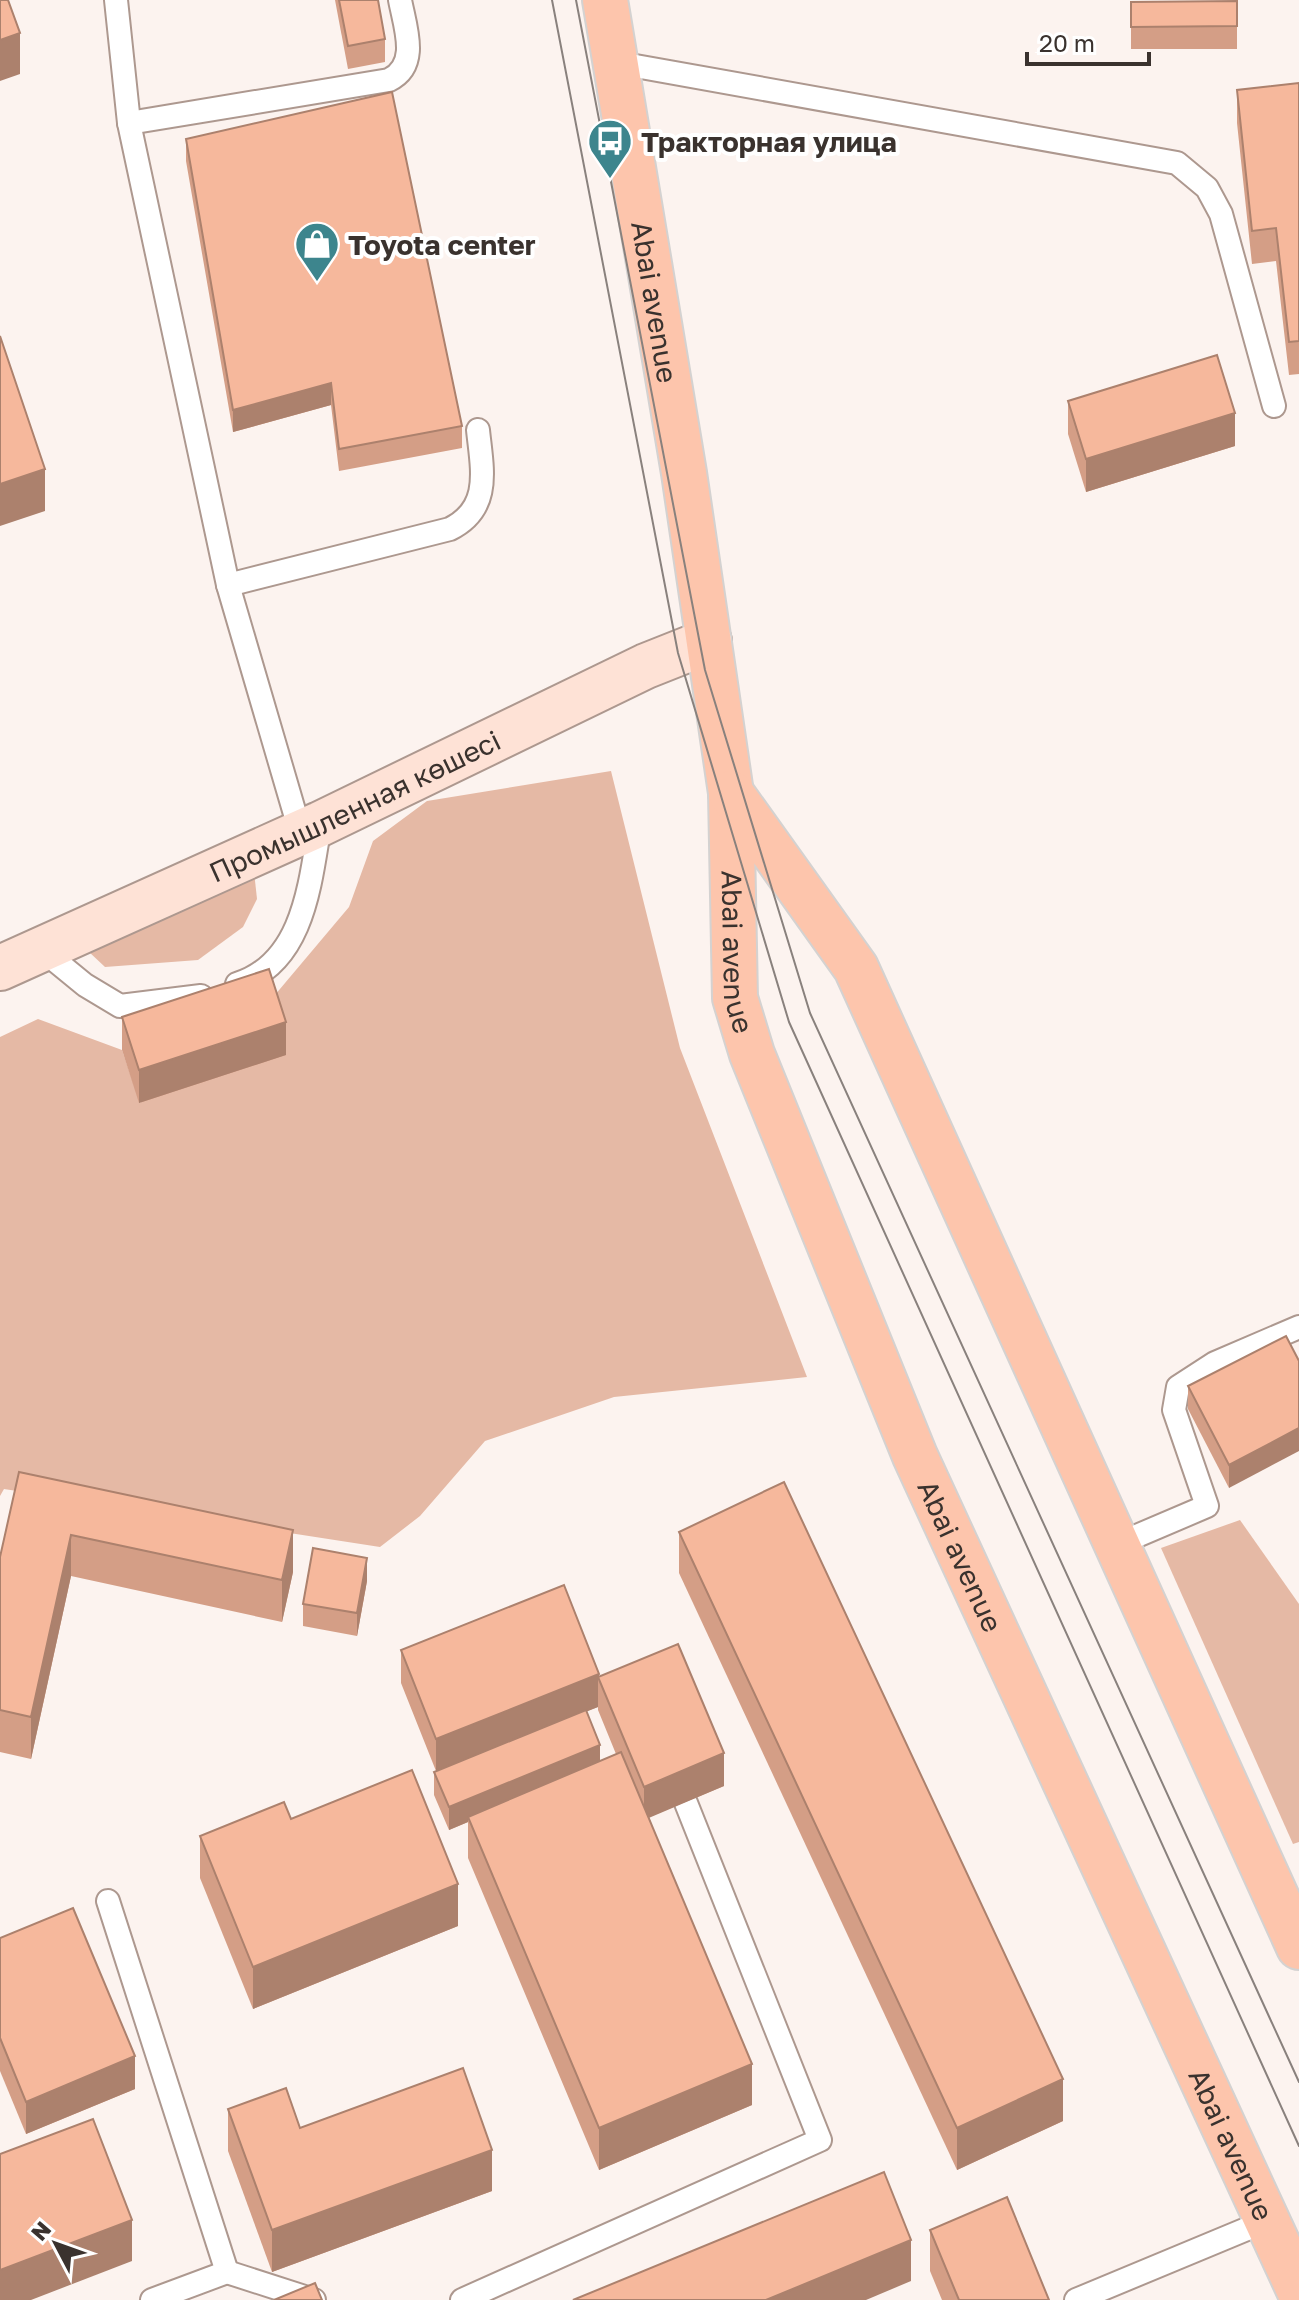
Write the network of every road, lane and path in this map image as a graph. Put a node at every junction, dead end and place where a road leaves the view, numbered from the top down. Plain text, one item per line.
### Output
1 (116, 0) edge
2 (400, 0) edge
3 (605, 0) edge
4 (613, 62) junction
5 (129, 123) junction
6 (1274, 406) dead end
7 (478, 430) dead end
8 (228, 585) junction
9 (709, 641) junction
10 (731, 793) junction
11 (310, 828) junction
12 (41, 949) junction
13 (0, 968) edge
14 (1299, 1327) edge
15 (1118, 1544) junction
16 (686, 1803) dead end
17 (108, 1901) dead end
18 (1299, 1947) edge
19 (1266, 2221) junction
20 (227, 2272) junction
21 (1299, 2290) edge
22 (152, 2300) edge
23 (314, 2300) edge
24 (462, 2300) edge
25 (1076, 2300) edge

1 - 5 lane
2 - 5 lane
3 - 4 main road, Abai avenue
4 - 6 lane
4 - 9 main road, Abai avenue
5 - 8 lane
7 - 8 lane
8 - 11 lane
9 - 10 main road, Abai avenue
9 - 11 main road, Промышленная көшесі
10 - 15 main road, Abai avenue
10 - 19 main road, Abai avenue
11 - 12 main road, Промышленная көшесі
11 - 12 lane
12 - 13 main road, Промышленная көшесі
14 - 15 lane
15 - 18 main road, Abai avenue
16 - 24 lane
17 - 20 lane
19 - 21 main road, Abai avenue
19 - 25 lane
20 - 22 lane
20 - 23 lane

